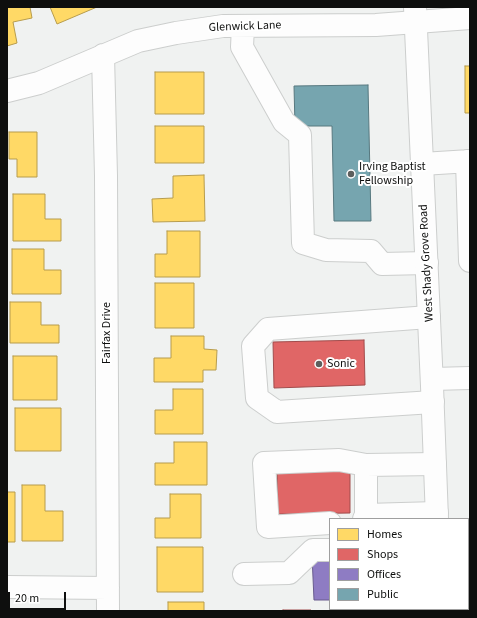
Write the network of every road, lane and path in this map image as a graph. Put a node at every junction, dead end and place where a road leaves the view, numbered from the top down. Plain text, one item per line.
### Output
1 (416, 15) edge
2 (470, 18) edge
3 (243, 26) junction
4 (103, 55) junction
5 (7, 91) edge
6 (468, 161) edge
7 (422, 164) junction
8 (470, 261) edge
9 (427, 263) junction
10 (429, 316) junction
11 (470, 378) edge
12 (432, 379) junction
13 (433, 402) junction
14 (435, 464) junction
15 (366, 465) junction
16 (437, 516) edge
17 (365, 517) edge
18 (329, 523) edge
19 (329, 550) edge
20 (244, 574) dead end
21 (7, 587) edge
22 (108, 588) junction
23 (108, 611) edge

1 - 2 street, Glenwick Lane
1 - 3 street, Glenwick Lane
1 - 7 street, West Shady Grove Road
3 - 4 street, Glenwick Lane
3 - 9 street
4 - 5 street, Glenwick Lane
4 - 22 street, Fairfax Drive
6 - 7 street
6 - 8 street
7 - 9 street, West Shady Grove Road
9 - 10 street, West Shady Grove Road
10 - 12 street, West Shady Grove Road
10 - 13 street
11 - 12 street
12 - 13 street, West Shady Grove Road
13 - 14 street, West Shady Grove Road
14 - 15 street
14 - 16 street, West Shady Grove Road
15 - 17 street
15 - 18 street
16 - 17 street
19 - 20 street
21 - 22 street
22 - 23 street, Fairfax Drive

